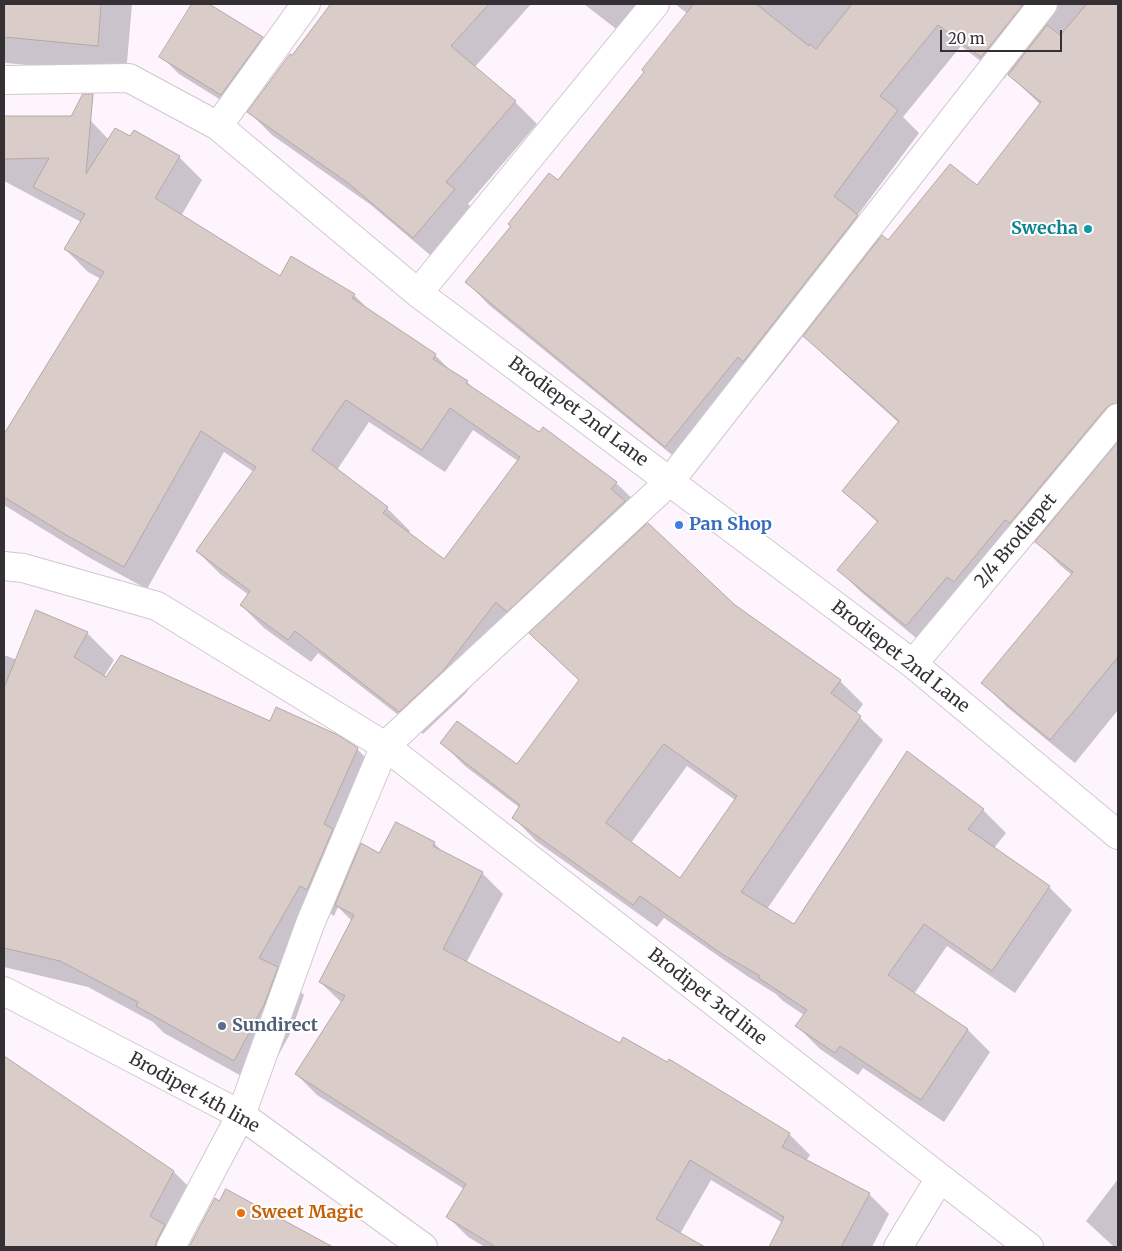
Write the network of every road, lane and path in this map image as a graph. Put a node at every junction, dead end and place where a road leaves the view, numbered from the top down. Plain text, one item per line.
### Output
1 (306, 4) edge
2 (655, 4) edge
3 (1042, 4) edge
4 (4, 80) edge
5 (218, 126) junction
6 (418, 293) junction
7 (1118, 418) edge
8 (670, 481) junction
9 (4, 566) edge
10 (913, 664) junction
11 (385, 746) junction
12 (1118, 835) edge
13 (4, 991) edge
14 (241, 1115) junction
15 (940, 1178) junction
16 (171, 1247) edge
17 (423, 1247) edge
18 (898, 1247) edge
19 (1028, 1247) edge

1 - 5 street
2 - 6 street
3 - 8 street
4 - 5 street, Brodiepet 2nd Lane
5 - 6 street, Brodiepet 2nd Lane
6 - 8 street, Brodiepet 2nd Lane
7 - 10 street, 2/4 Brodiepet
8 - 10 street, Brodiepet 2nd Lane
8 - 11 street
9 - 11 street, Brodipet 3rd line
10 - 12 street, Brodiepet 2nd Lane
11 - 14 street
11 - 15 street, Brodipet 3rd line
13 - 14 street, Brodipet 4th line
14 - 16 street
14 - 17 street, Brodipet 4th line
15 - 18 street
15 - 19 street, Brodipet 3rd line

